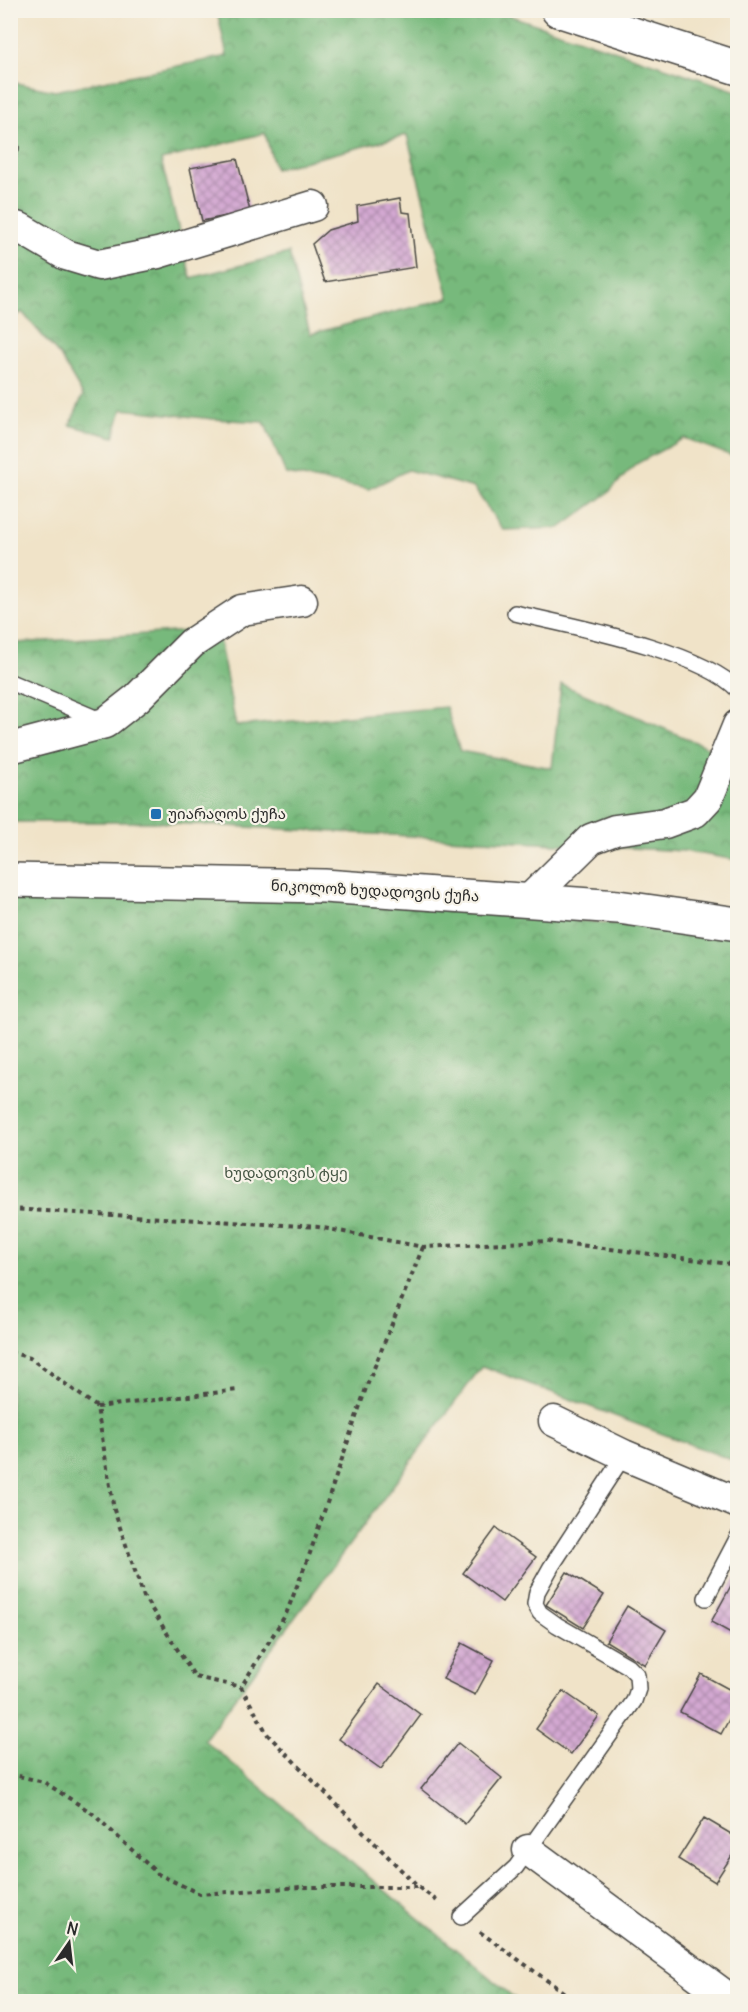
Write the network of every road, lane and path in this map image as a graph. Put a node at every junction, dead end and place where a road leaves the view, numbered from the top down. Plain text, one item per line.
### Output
1 (558, 10) edge
2 (738, 68) edge
3 (313, 207) dead end
4 (10, 225) edge
5 (302, 601) dead end
6 (515, 613) dead end
7 (10, 682) edge
8 (738, 690) edge
9 (105, 723) junction
10 (738, 725) edge
11 (10, 748) edge
12 (10, 880) edge
13 (529, 900) junction
14 (738, 924) edge
15 (10, 1209) edge
16 (423, 1247) junction
17 (738, 1265) edge
18 (10, 1352) edge
19 (238, 1390) dead end
20 (97, 1407) junction
21 (554, 1421) dead end
22 (624, 1455) junction
23 (738, 1503) edge
24 (738, 1537) edge
25 (706, 1598) dead end
26 (241, 1688) junction
27 (10, 1773) edge
28 (528, 1850) junction
29 (418, 1887) junction
30 (461, 1917) junction
31 (577, 2001) edge
32 (735, 2001) edge

1 - 2 main road
3 - 4 street
5 - 9 street
6 - 8 lane
7 - 9 lane
9 - 11 street
10 - 13 street
12 - 13 main road, ნიკოლოზ ხუდადოვის ქუჩა
13 - 14 main road, ნიკოლოზ ხუდადოვის ქუჩა
15 - 16 path
16 - 17 path
16 - 26 path
18 - 20 path
19 - 20 path
20 - 26 path
21 - 22 street
22 - 23 street
22 - 28 lane
24 - 25 lane
26 - 29 path
27 - 29 path
28 - 30 lane
28 - 32 street
29 - 30 path
30 - 31 path

